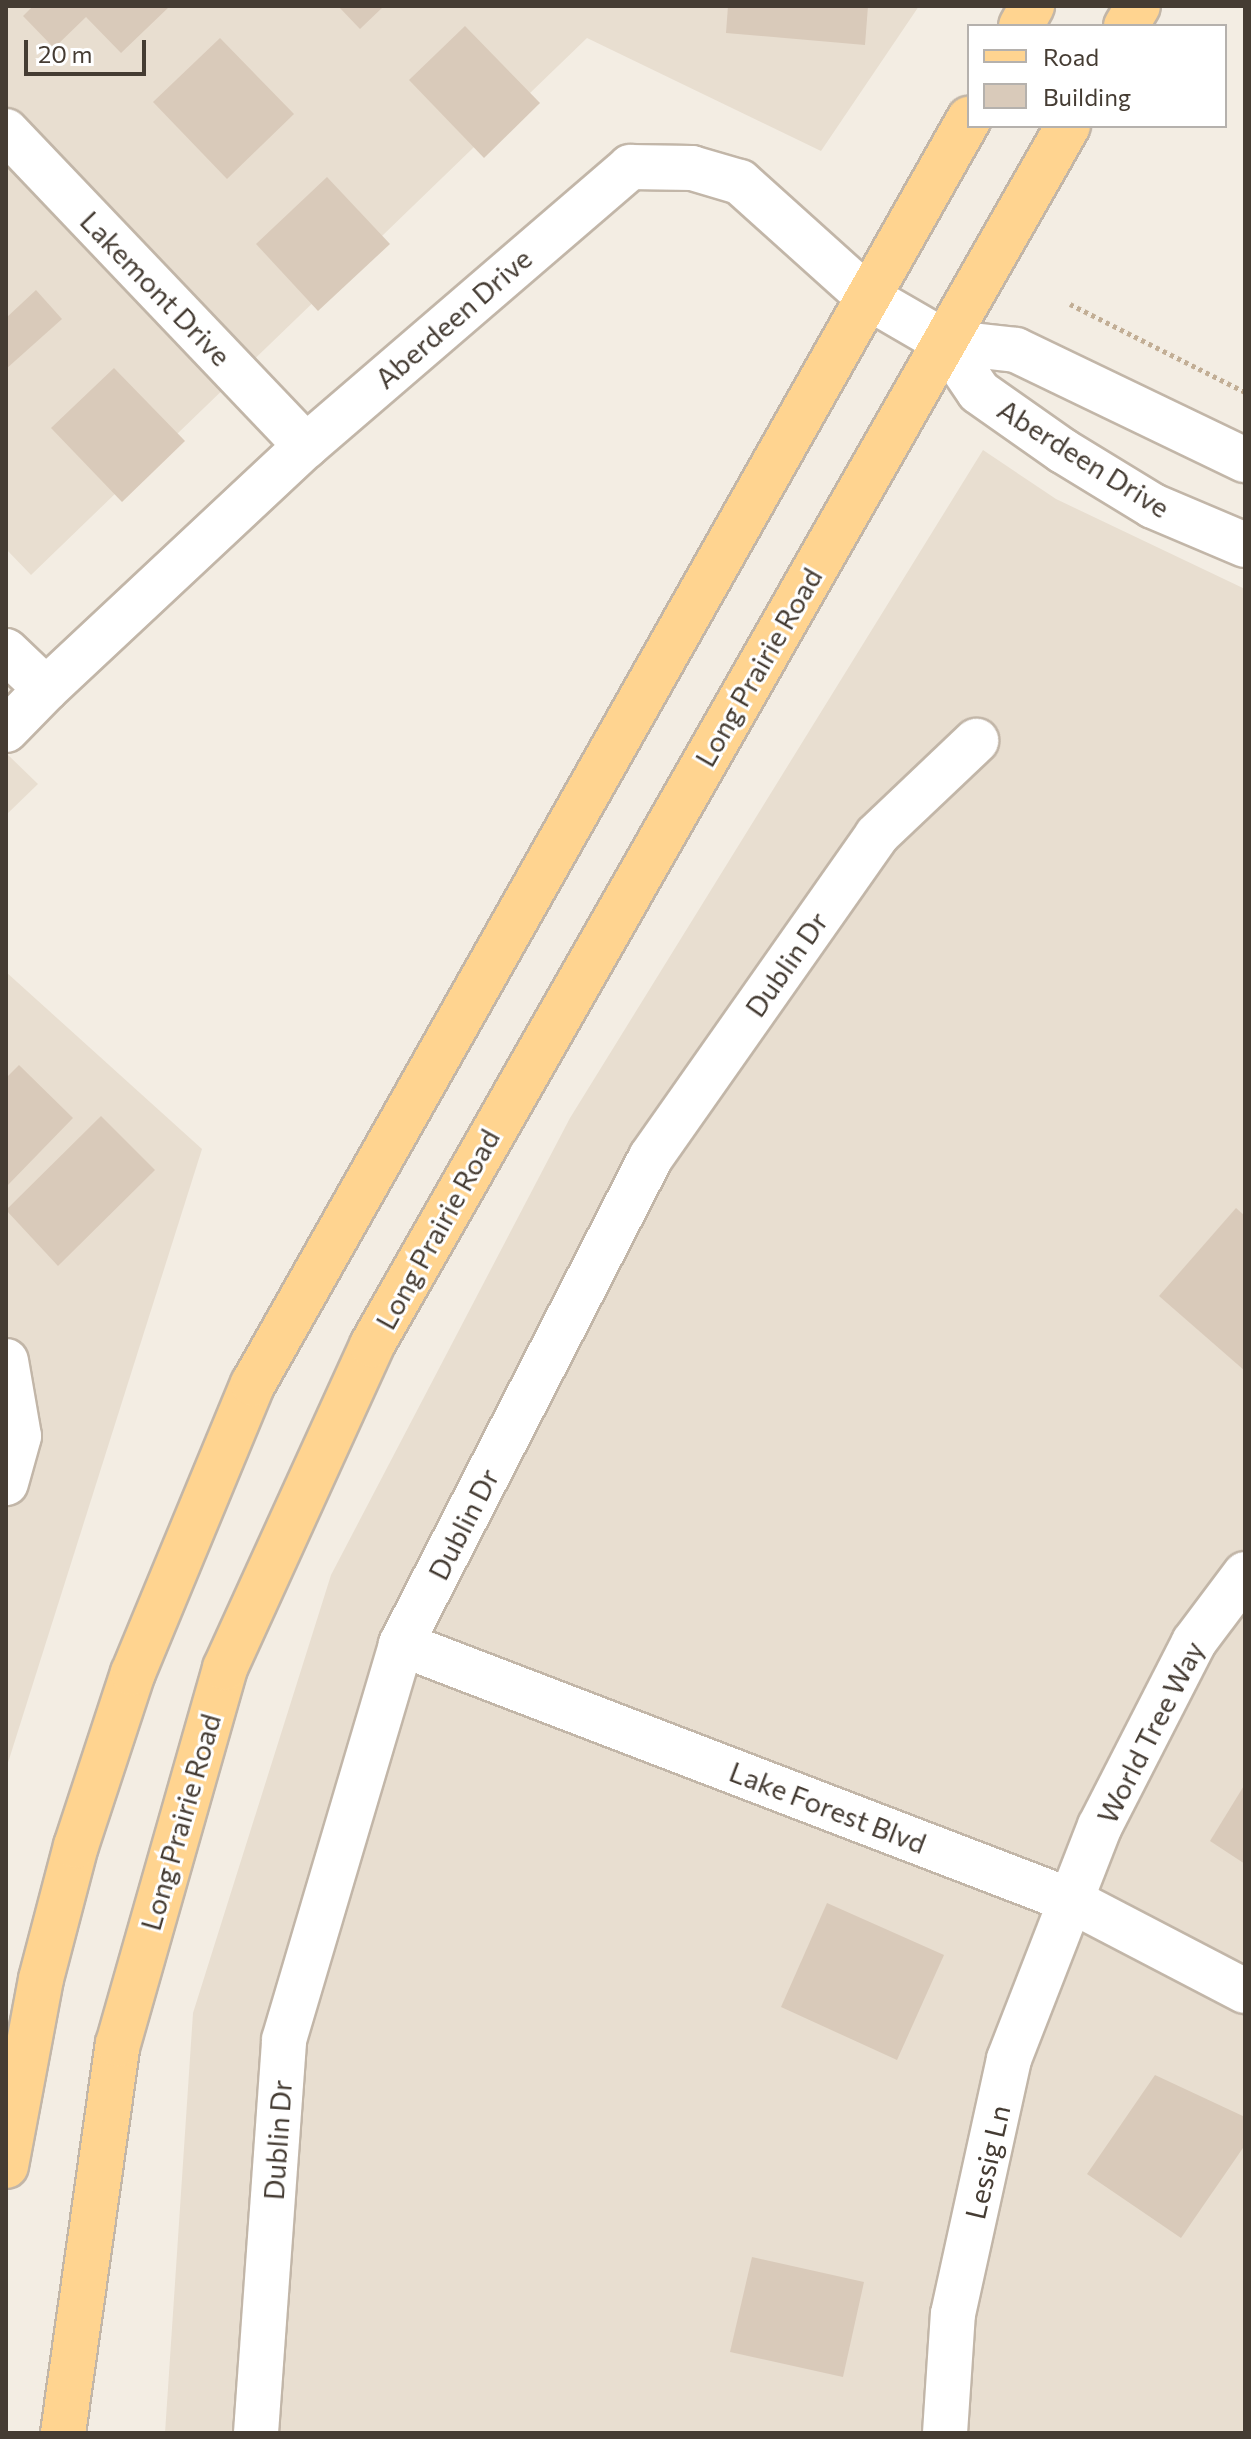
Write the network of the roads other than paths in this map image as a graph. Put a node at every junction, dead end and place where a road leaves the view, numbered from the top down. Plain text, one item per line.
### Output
1 (1032, 6) edge
2 (1138, 6) edge
3 (1022, 24) edge
4 (1127, 24) edge
5 (967, 123) edge
6 (1067, 128) edge
7 (6, 131) edge
8 (869, 298) junction
9 (945, 342) junction
10 (306, 446) junction
11 (1245, 460) edge
12 (1245, 545) edge
13 (6, 651) edge
14 (46, 689) junction
15 (6, 730) edge
16 (976, 741) dead end
17 (9, 1363) edge
18 (6, 1483) edge
19 (1245, 1574) edge
20 (401, 1644) junction
21 (1072, 1901) junction
22 (1245, 1991) edge
23 (6, 2166) edge
24 (63, 2433) edge
25 (256, 2433) edge
26 (945, 2433) edge

1 - 3 main road
2 - 4 main road
5 - 8 main road
6 - 9 main road, Long Prairie Road
7 - 10 street, Lakemont Drive
8 - 9 street, Aberdeen Drive
8 - 10 street, Aberdeen Drive
8 - 23 main road
9 - 11 street, Aberdeen Drive
9 - 12 street, Aberdeen Drive
9 - 24 main road, Long Prairie Road
10 - 14 street, Aberdeen Drive
13 - 14 street
14 - 15 street, Aberdeen Drive
16 - 20 street, Dublin Dr
17 - 18 street
19 - 21 street, World Tree Way
20 - 21 street, Lake Forest Blvd
20 - 25 street, Dublin Dr
21 - 22 street, Lake Forest Blvd
21 - 26 street, Lessig Ln

